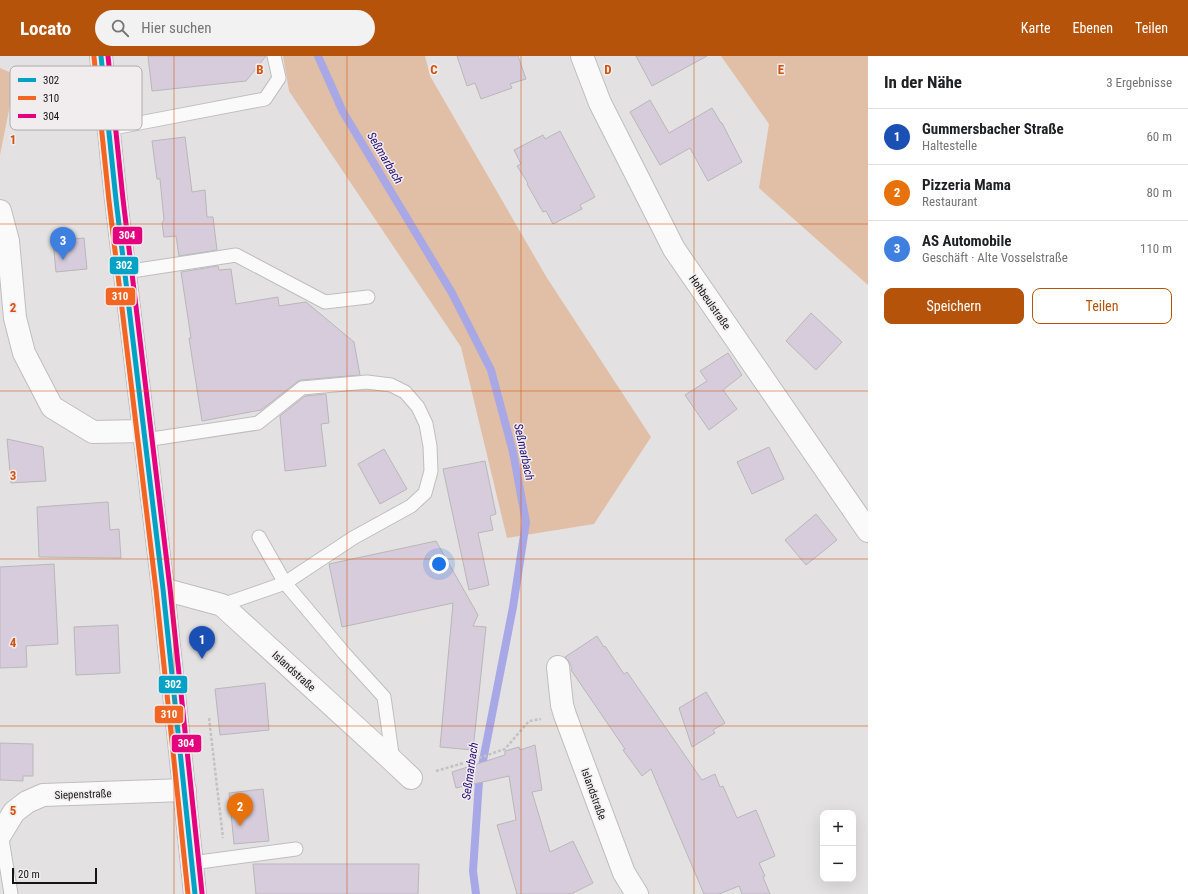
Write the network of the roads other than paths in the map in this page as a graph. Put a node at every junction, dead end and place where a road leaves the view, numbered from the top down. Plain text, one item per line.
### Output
1 (101, 56) edge
2 (274, 56) edge
3 (582, 56) edge
4 (102, 66) edge
5 (142, 123) edge
6 (108, 130) edge
7 (0, 211) edge
8 (125, 272) junction
9 (368, 297) dead end
10 (145, 436) junction
11 (868, 531) edge
12 (259, 537) dead end
13 (285, 583) junction
14 (163, 589) junction
15 (222, 605) junction
16 (558, 667) dead end
17 (393, 761) junction
18 (411, 778) road end
19 (185, 790) junction
20 (0, 834) edge
21 (296, 849) dead end
22 (192, 862) junction
23 (11, 894) edge
24 (195, 894) edge
25 (638, 894) edge

1 - 4 main road
2 - 5 lane
3 - 11 street, Hohbeulstraße
6 - 8 main road
7 - 10 street
8 - 9 lane
8 - 10 main road
10 - 13 lane
10 - 14 main road
12 - 13 lane
13 - 15 lane
13 - 17 lane
14 - 15 street, Islandstraße
14 - 19 main road
15 - 17 street, Islandstraße
16 - 25 street, Islandstraße
17 - 18 street, Islandstraße
19 - 20 street, Siepenstraße
19 - 22 main road
20 - 23 lane
21 - 22 lane
22 - 24 main road

